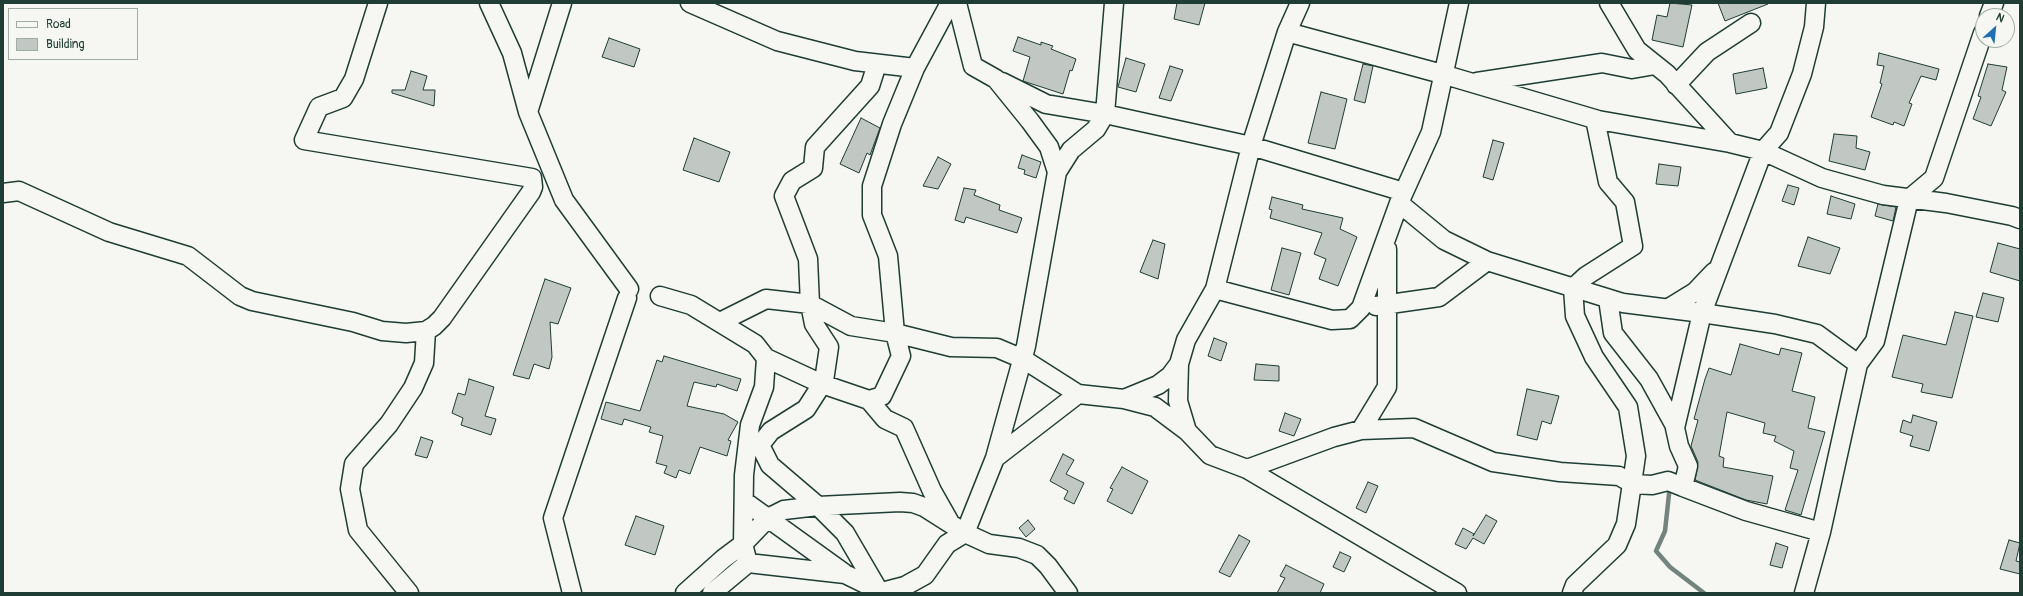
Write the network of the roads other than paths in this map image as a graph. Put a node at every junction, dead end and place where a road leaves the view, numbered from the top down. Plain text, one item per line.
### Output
1 (378, 3) edge
2 (489, 3) edge
3 (562, 3) edge
4 (690, 3) edge
5 (950, 3) edge
6 (957, 3) edge
7 (1114, 3) edge
8 (1300, 3) edge
9 (1459, 3) edge
10 (1609, 3) edge
11 (1816, 3) edge
12 (1751, 23) dead end
13 (1286, 32) junction
14 (1978, 48) edge
15 (877, 64) junction
16 (1655, 65) junction
17 (915, 68) junction
18 (1442, 74) junction
19 (996, 79) junction
20 (1473, 83) junction
21 (1676, 85) junction
22 (528, 112) junction
23 (1105, 114) junction
24 (1595, 119) junction
25 (1730, 143) junction
26 (1251, 146) junction
27 (1763, 151) junction
28 (1057, 172) junction
29 (3, 193) edge
30 (1401, 198) junction
31 (1909, 199) junction
32 (2017, 215) edge
33 (1387, 236) junction
34 (1487, 261) junction
35 (1720, 266) junction
36 (1573, 288) junction
37 (1215, 289) junction
38 (660, 296) dead end
39 (1608, 299) junction
40 (810, 304) junction
41 (1387, 304) junction
42 (1361, 308) junction
43 (1669, 308) junction
44 (1702, 313) junction
45 (720, 322) junction
46 (426, 331) junction
47 (895, 333) junction
48 (766, 358) junction
49 (1023, 359) junction
50 (1179, 364) junction
51 (1858, 364) junction
52 (822, 384) junction
53 (1078, 394) junction
54 (1124, 399) junction
55 (869, 400) junction
56 (1675, 426) junction
57 (1361, 430) junction
58 (1187, 431) junction
59 (995, 458) junction
60 (1247, 469) junction
61 (1633, 484) junction
62 (1683, 487) junction
63 (744, 501) junction
64 (818, 506) junction
65 (768, 518) junction
66 (958, 528) junction
67 (1821, 532) junction
68 (743, 544) junction
69 (748, 563) junction
70 (845, 574) junction
71 (879, 592) edge
72 (409, 593) edge
73 (572, 593) edge
74 (685, 593) edge
75 (712, 593) edge
76 (1068, 593) edge
77 (1457, 593) edge
78 (1572, 593) edge
79 (1804, 593) edge

1 - 46 street
2 - 22 street
3 - 22 street
4 - 15 street
5 - 17 street
6 - 19 street
7 - 23 street
8 - 13 street
9 - 18 street
10 - 16 street
11 - 27 street
12 - 21 street
13 - 18 street
13 - 26 street
14 - 31 street
15 - 17 street
15 - 40 street
16 - 20 street
16 - 21 street
17 - 47 street
18 - 20 street
18 - 30 street
19 - 23 street
19 - 28 street
20 - 24 street
21 - 25 street
22 - 73 street
23 - 26 street
23 - 28 street
24 - 25 street
24 - 36 street
25 - 27 street
26 - 30 street
26 - 37 street
27 - 31 street
27 - 35 street
28 - 49 street
29 - 46 street
30 - 33 street
30 - 34 street
31 - 32 street
31 - 51 street
33 - 41 street
33 - 42 street
34 - 36 street
34 - 41 street
35 - 43 street
35 - 44 street
36 - 39 street
36 - 61 street
37 - 42 street
37 - 50 street
38 - 45 street
39 - 43 street
39 - 56 street
40 - 45 street
40 - 47 street
40 - 52 street
41 - 42 street
41 - 57 street
43 - 44 street
44 - 51 street
44 - 56 street
45 - 48 street
46 - 72 street
47 - 49 street
47 - 55 street
48 - 52 street
48 - 63 street
49 - 53 street
49 - 59 street
50 - 54 street
50 - 58 street
51 - 67 street
52 - 55 street
52 - 64 street
53 - 54 street
53 - 59 street
54 - 58 street
55 - 66 street
56 - 62 street
57 - 60 street
57 - 61 street
58 - 60 street
59 - 66 street
60 - 77 street
61 - 62 street
61 - 78 street
62 - 67 street
63 - 65 street
63 - 68 street
64 - 65 street
64 - 66 street
64 - 71 street
65 - 68 street
65 - 70 street
66 - 71 street
66 - 76 street
67 - 79 street
68 - 69 street
68 - 74 street
69 - 70 street
69 - 75 street
70 - 71 street

